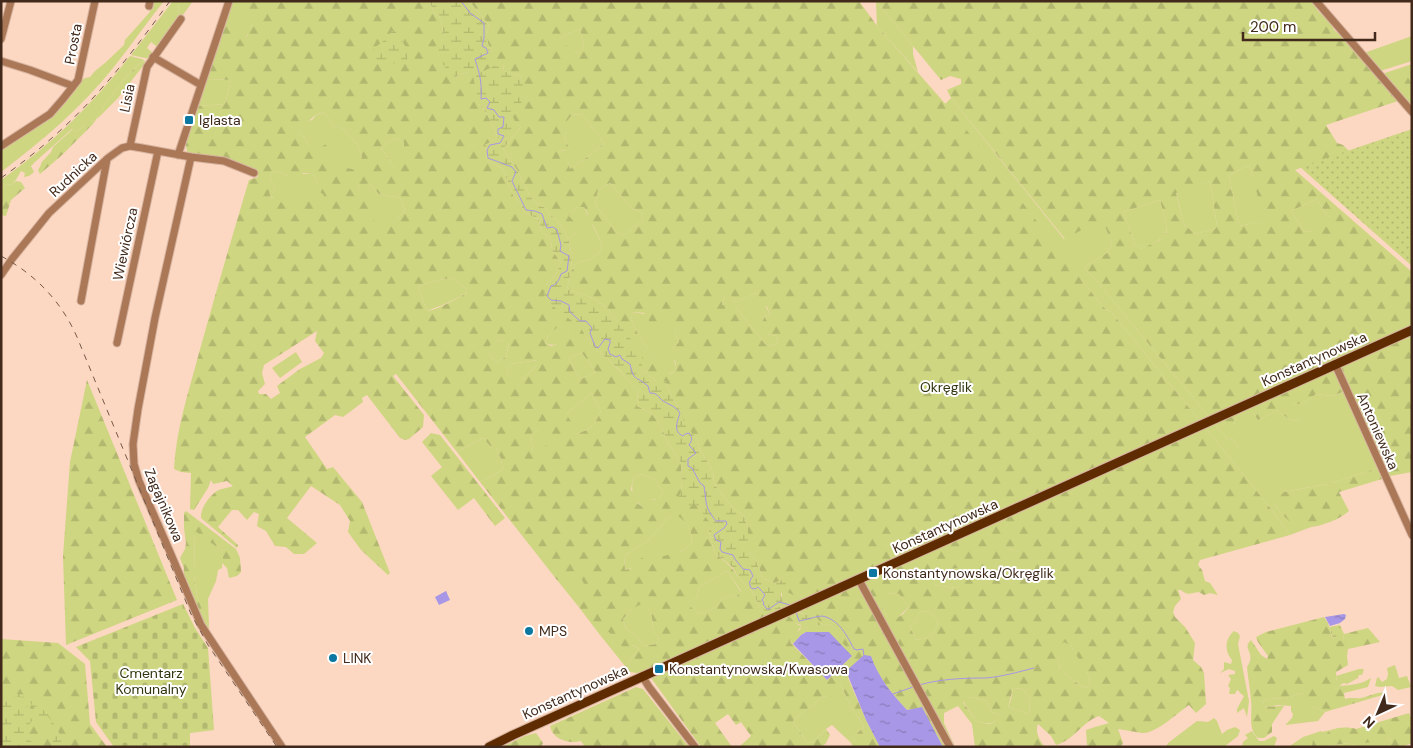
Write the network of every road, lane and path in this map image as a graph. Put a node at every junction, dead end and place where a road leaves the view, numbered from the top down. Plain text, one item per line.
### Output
1 (10, 1) edge
2 (95, 1) edge
3 (229, 1) edge
4 (1316, 1) edge
5 (180, 19) dead end
6 (1, 39) edge
7 (153, 57) junction
8 (1, 61) edge
9 (201, 85) junction
10 (73, 86) junction
11 (1412, 112) edge
12 (1, 146) edge
13 (130, 146) junction
14 (158, 151) junction
15 (178, 155) junction
16 (190, 157) junction
17 (108, 158) junction
18 (254, 173) dead end
19 (1, 275) edge
20 (81, 301) dead end
21 (1412, 330) edge
22 (117, 343) dead end
23 (1335, 364) junction
24 (1412, 535) edge
25 (859, 580) junction
26 (642, 676) junction
27 (282, 747) edge
28 (490, 747) edge
29 (695, 747) edge
30 (950, 747) edge

1 - 6 street
2 - 10 street, Prosta
3 - 9 street
4 - 11 street
5 - 7 street, Lisia
7 - 9 street
7 - 13 street, Lisia
8 - 10 street
9 - 15 street
10 - 12 street, Prosta
13 - 14 street
13 - 17 street, Rudnicka
14 - 15 street
14 - 22 street, Wiewiórcza
15 - 16 street
16 - 18 street
16 - 27 street, Zagajnikowa
17 - 19 street, Rudnicka
17 - 20 street
21 - 23 main road, Konstantynowska
23 - 24 street, Antoniewska
23 - 25 main road, Konstantynowska
25 - 26 main road, Konstantynowska
25 - 30 street
26 - 28 main road, Konstantynowska
26 - 29 street

